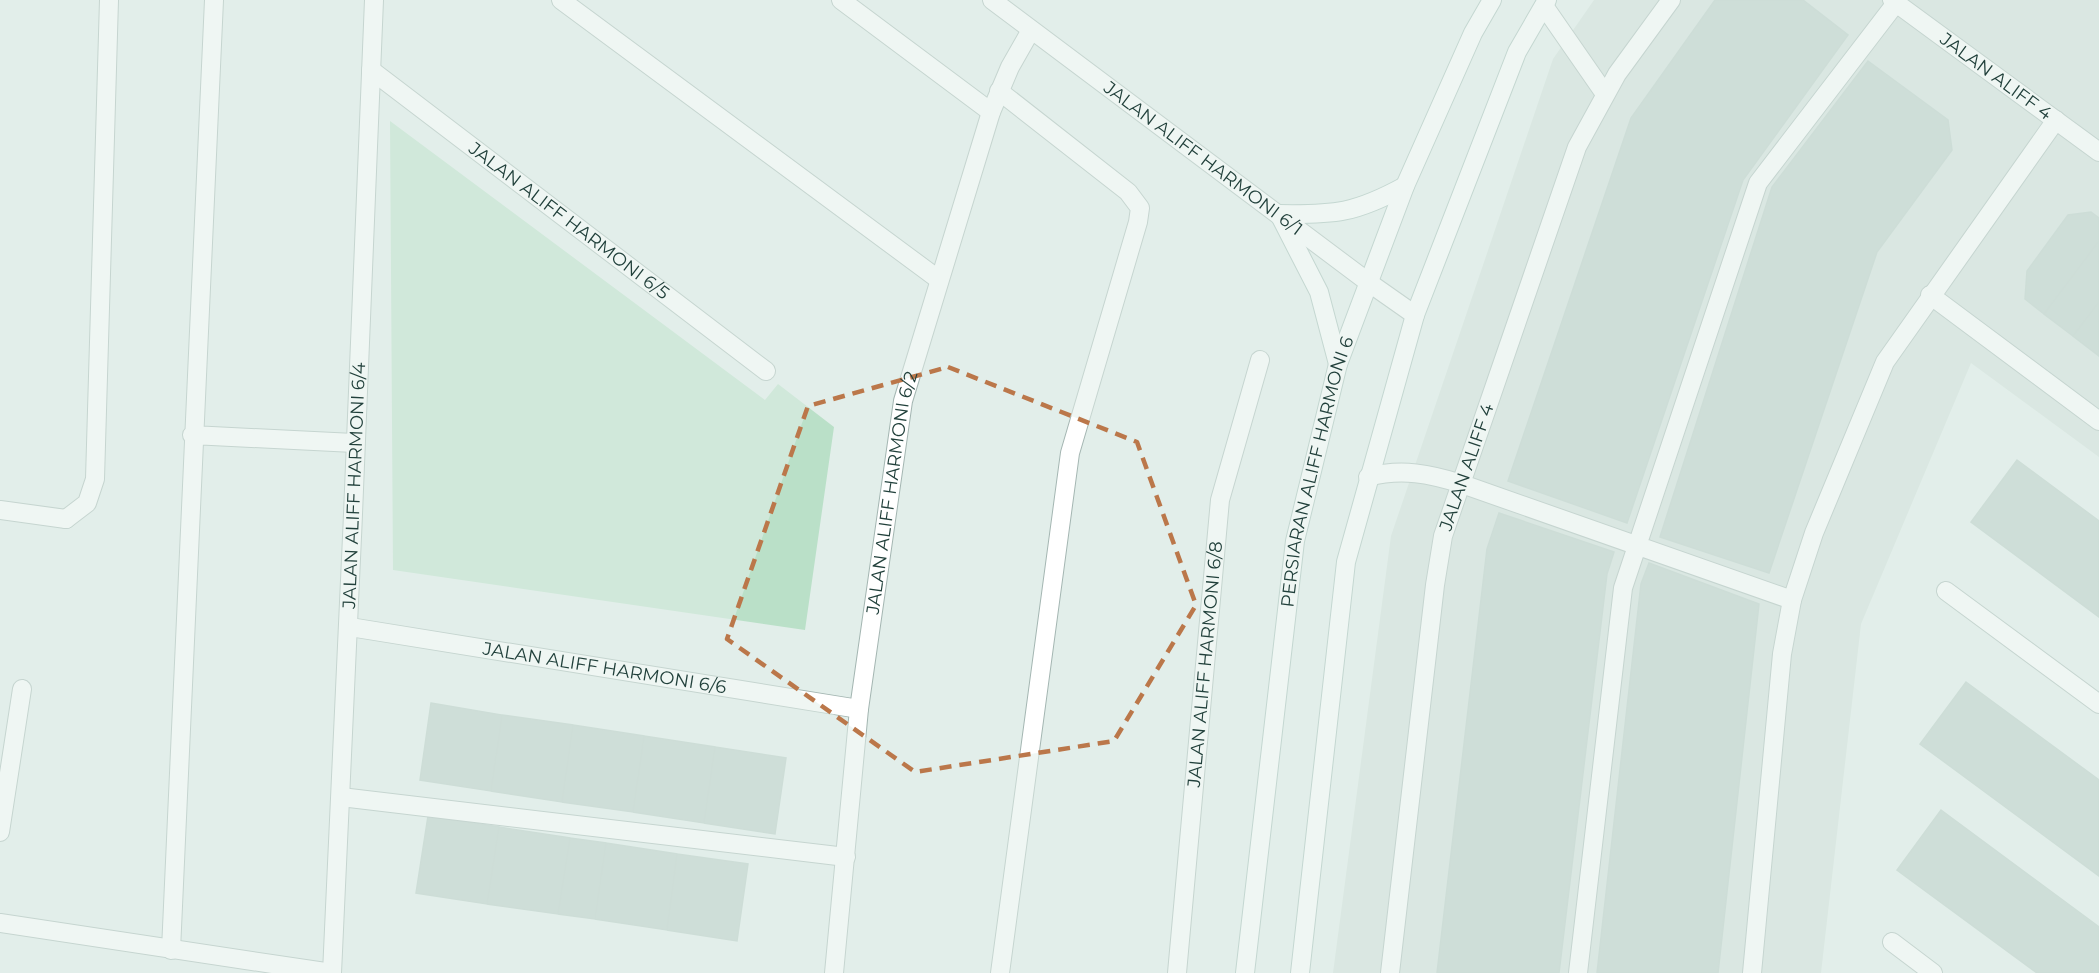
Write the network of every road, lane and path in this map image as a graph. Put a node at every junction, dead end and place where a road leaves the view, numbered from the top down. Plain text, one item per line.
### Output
1 (109, 0) edge
2 (214, 0) edge
3 (374, 0) edge
4 (561, 0) edge
5 (841, 0) edge
6 (992, 0) edge
7 (1492, 0) edge
8 (1671, 0) edge
9 (1894, 2) edge
10 (1546, 3) edge
11 (1031, 30) junction
12 (371, 70) junction
13 (999, 91) junction
14 (1605, 94) junction
15 (991, 112) junction
16 (2056, 120) junction
17 (2099, 152) edge
18 (1405, 186) junction
19 (1279, 214) junction
20 (938, 279) junction
21 (1368, 282) junction
22 (1930, 295) junction
23 (1415, 315) junction
24 (1260, 360) dead end
25 (1338, 364) junction
26 (766, 371) dead end
27 (2099, 421) edge
28 (192, 435) junction
29 (354, 443) junction
30 (1368, 477) junction
31 (1462, 484) junction
32 (0, 510) edge
33 (1637, 545) junction
34 (1946, 591) dead end
35 (1792, 600) junction
36 (350, 627) junction
37 (22, 690) dead end
38 (2099, 704) edge
39 (859, 709) junction
40 (341, 797) junction
41 (0, 832) edge
42 (846, 857) junction
43 (0, 922) edge
44 (1892, 942) dead end
45 (171, 950) junction
46 (332, 973) edge
47 (834, 973) edge
48 (1000, 973) edge
49 (1177, 973) edge
50 (1245, 973) edge
51 (1299, 973) edge
52 (1390, 973) edge
53 (1578, 973) edge
54 (1752, 973) edge
55 (1933, 973) edge

1 - 32 street
2 - 28 street
3 - 12 street, JALAN ALIFF HARMONI 6/4
4 - 20 street
5 - 15 street
6 - 11 street, JALAN ALIFF HARMONI 6/1
7 - 18 street, PERSIARAN ALIFF HARMONI 6
8 - 14 street, JALAN ALIFF 4
9 - 16 street, JALAN ALIFF 4
9 - 33 street
10 - 14 street
10 - 23 street
11 - 13 street, JALAN ALIFF HARMONI 6/2
11 - 19 street, JALAN ALIFF HARMONI 6/1
12 - 26 street, JALAN ALIFF HARMONI 6/5
12 - 29 street, JALAN ALIFF HARMONI 6/4
13 - 15 street, JALAN ALIFF HARMONI 6/2
13 - 48 street
14 - 31 street, JALAN ALIFF 4
15 - 20 street, JALAN ALIFF HARMONI 6/2
16 - 17 street, JALAN ALIFF 4
16 - 22 street
18 - 19 street
18 - 21 street, PERSIARAN ALIFF HARMONI 6
19 - 21 street, JALAN ALIFF HARMONI 6/1
19 - 25 street
20 - 39 street, JALAN ALIFF HARMONI 6/2
21 - 23 street, JALAN ALIFF HARMONI 6/1
21 - 25 street, PERSIARAN ALIFF HARMONI 6
22 - 27 street
22 - 35 street
23 - 30 street
24 - 49 street, JALAN ALIFF HARMONI 6/8
25 - 50 street, PERSIARAN ALIFF HARMONI 6
28 - 29 street
28 - 45 street
29 - 36 street, JALAN ALIFF HARMONI 6/4
30 - 31 street
30 - 51 street
31 - 33 street
31 - 52 street, JALAN ALIFF 4
33 - 35 street
33 - 53 street
34 - 38 street
35 - 54 street
36 - 39 street, JALAN ALIFF HARMONI 6/6
36 - 40 street, JALAN ALIFF HARMONI 6/4
37 - 41 street
39 - 42 street, JALAN ALIFF HARMONI 6/2
40 - 42 street
40 - 46 street, JALAN ALIFF HARMONI 6/4
42 - 47 street, JALAN ALIFF HARMONI 6/2
43 - 45 street
44 - 55 street
45 - 46 street

